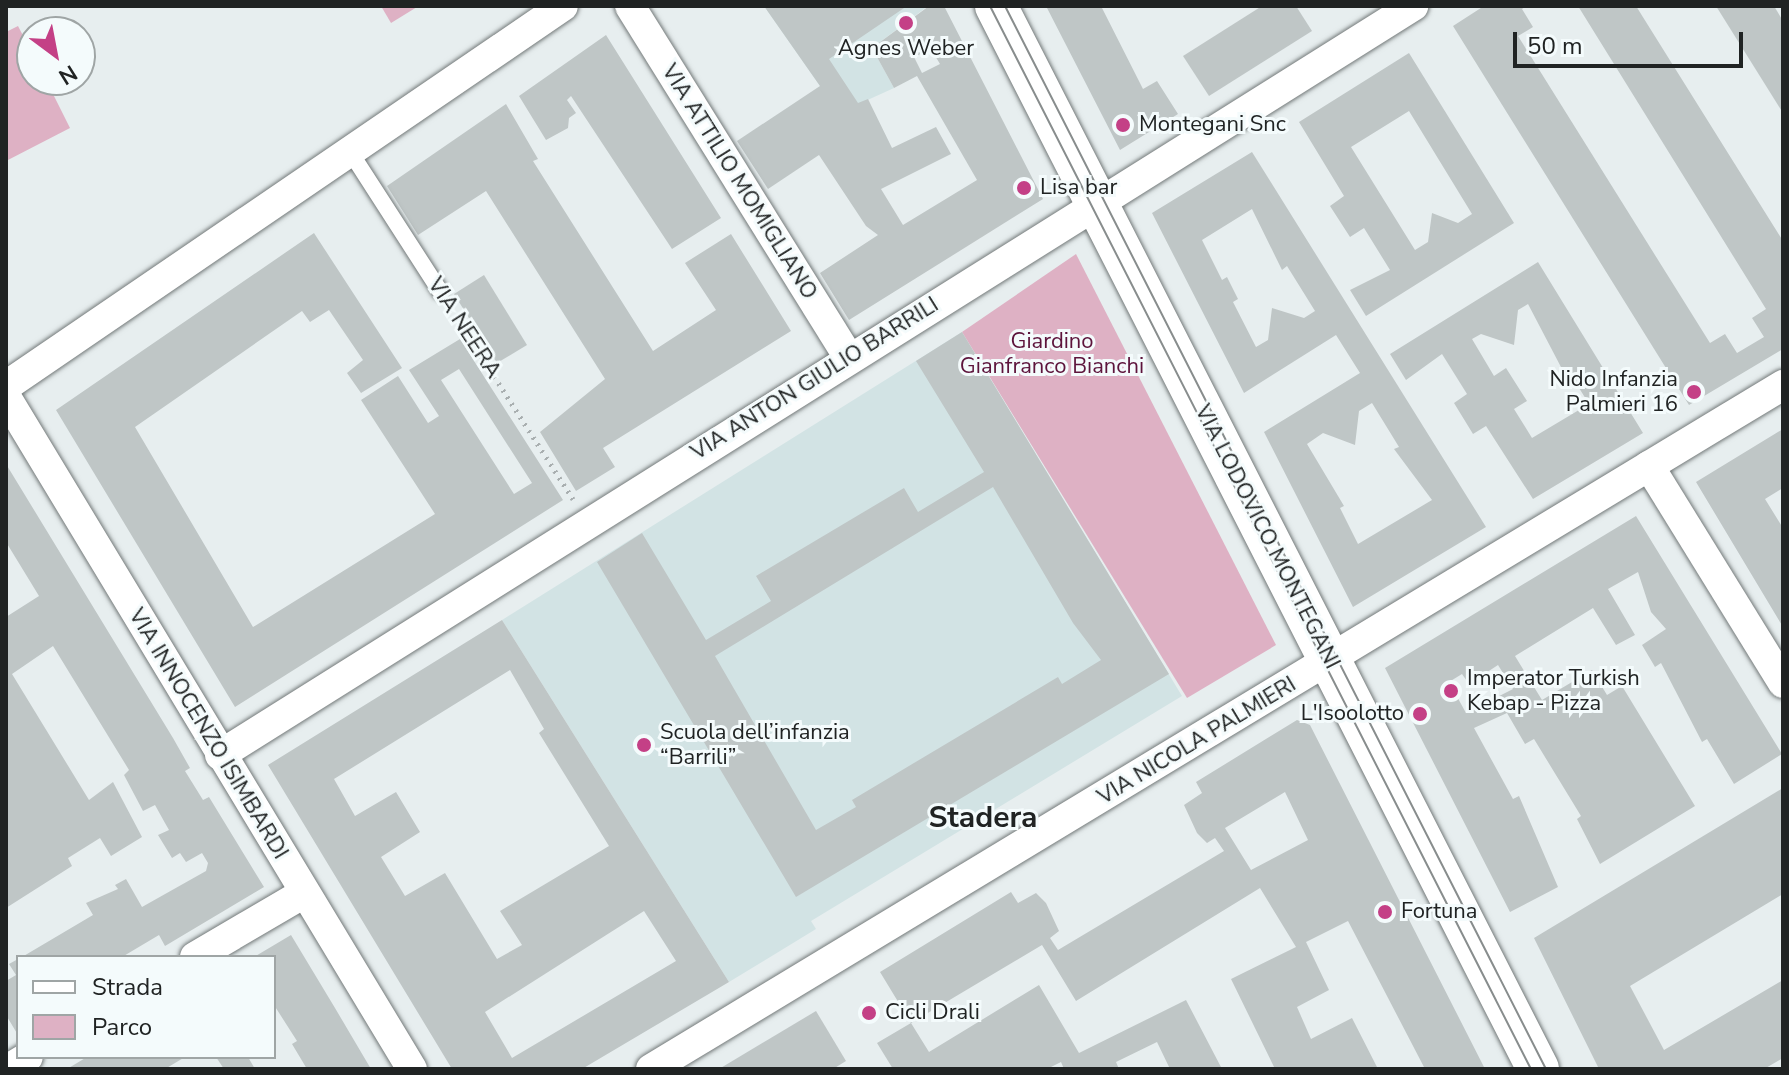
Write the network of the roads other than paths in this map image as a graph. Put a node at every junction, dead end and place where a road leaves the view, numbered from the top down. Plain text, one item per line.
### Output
1 (563, 6) edge
2 (630, 6) edge
3 (996, 6) edge
4 (1413, 6) edge
5 (351, 153) junction
6 (1097, 203) junction
7 (440, 291) road end
8 (849, 358) junction
9 (1783, 385) edge
10 (6, 386) edge
11 (6, 397) edge
12 (1649, 466) junction
13 (1330, 662) junction
14 (1783, 683) edge
15 (220, 755) junction
16 (304, 893) junction
17 (198, 955) edge
18 (412, 1069) edge
19 (651, 1069) edge
20 (1538, 1069) edge

1 - 5 street
2 - 8 street, VIA ATTILIO MOMIGLIANO
3 - 6 street, VIA LODOVICO MONTEGANI
4 - 6 street, VIA ANTON GIULIO BARRILI
5 - 7 lane, VIA NEERA
5 - 10 street
6 - 8 street, VIA ANTON GIULIO BARRILI
6 - 13 street, VIA LODOVICO MONTEGANI
8 - 15 street, VIA ANTON GIULIO BARRILI
9 - 12 street, VIA NICOLA PALMIERI
11 - 15 street, VIA INNOCENZO ISIMBARDI
12 - 13 street, VIA NICOLA PALMIERI
12 - 14 street
13 - 19 street, VIA NICOLA PALMIERI
13 - 20 street, VIA LODOVICO MONTEGANI
15 - 16 street, VIA INNOCENZO ISIMBARDI
16 - 17 street
16 - 18 street, VIA INNOCENZO ISIMBARDI

